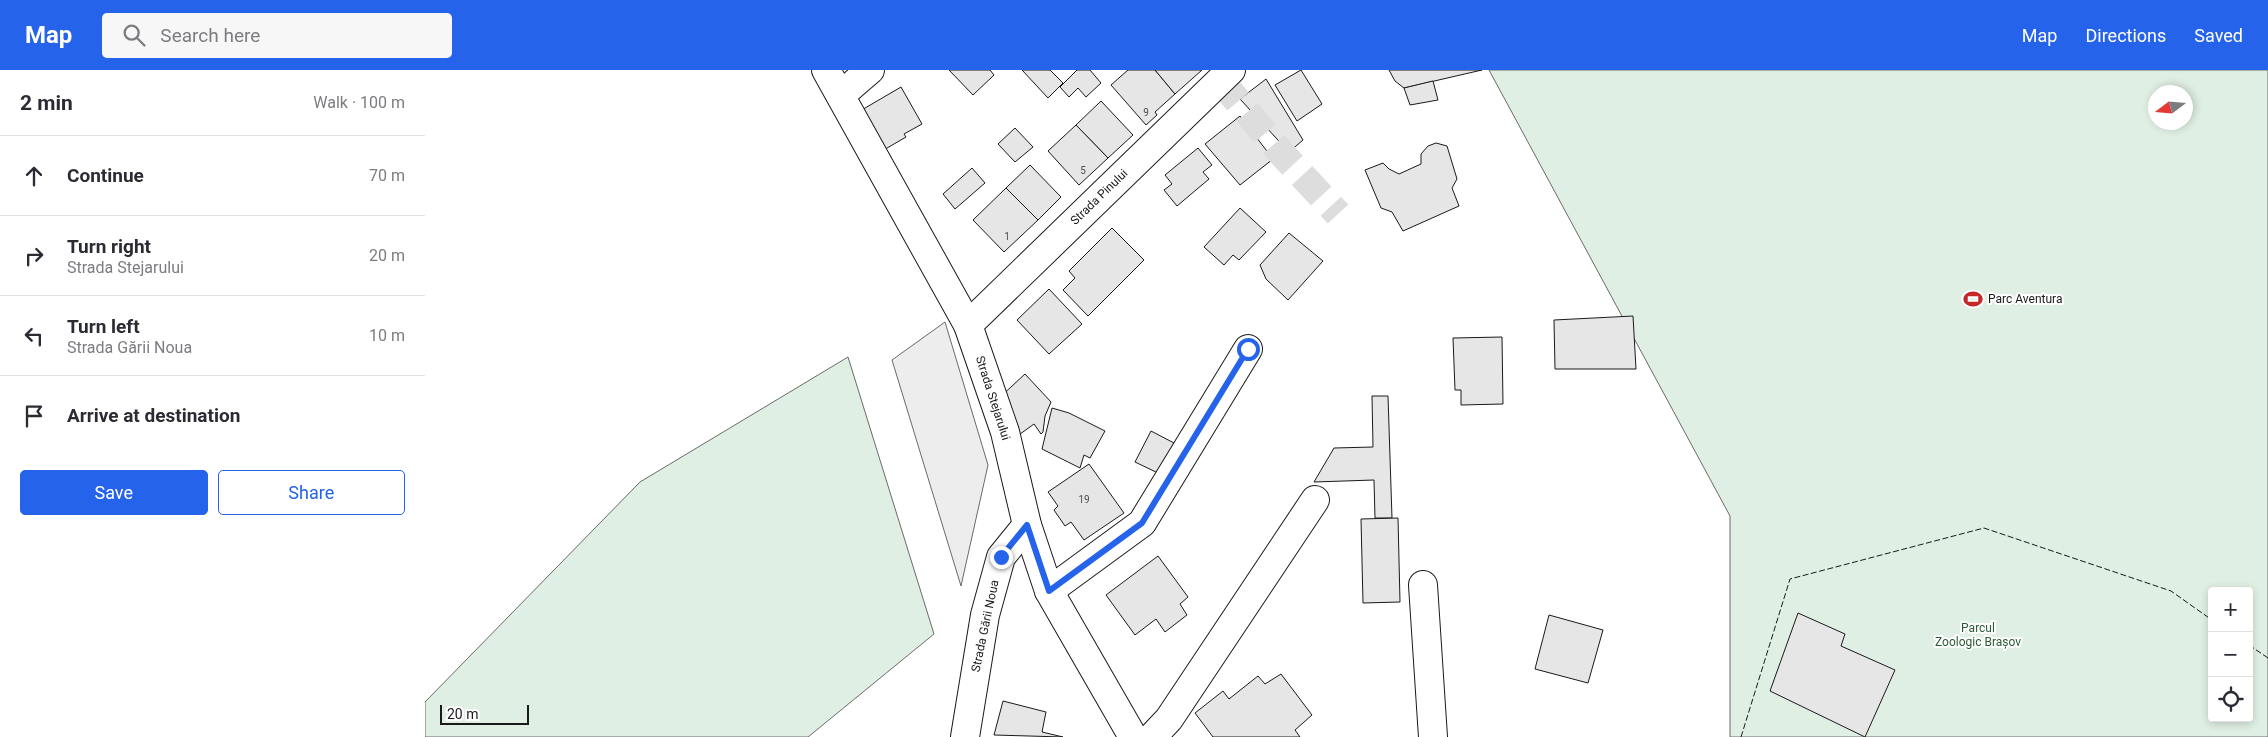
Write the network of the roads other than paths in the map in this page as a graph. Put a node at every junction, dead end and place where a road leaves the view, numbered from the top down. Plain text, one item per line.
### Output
1 (826, 70) edge
2 (869, 70) edge
3 (1231, 70) edge
4 (841, 95) junction
5 (968, 325) junction
6 (1248, 349) dead end
7 (1315, 500) dead end
8 (1027, 525) junction
9 (1423, 585) dead end
10 (1049, 591) junction
11 (965, 737) edge
12 (1133, 737) edge
13 (1152, 737) edge
14 (1433, 737) edge

1 - 4 street, Strada Stejarului
2 - 4 street
3 - 5 street, Strada Pinului
4 - 5 street, Strada Stejarului
5 - 8 street, Strada Stejarului
6 - 10 street
7 - 13 street
8 - 10 street, Strada Stejarului
8 - 11 street, Strada Gării Noua
9 - 14 street
10 - 12 street, Strada Stejarului

